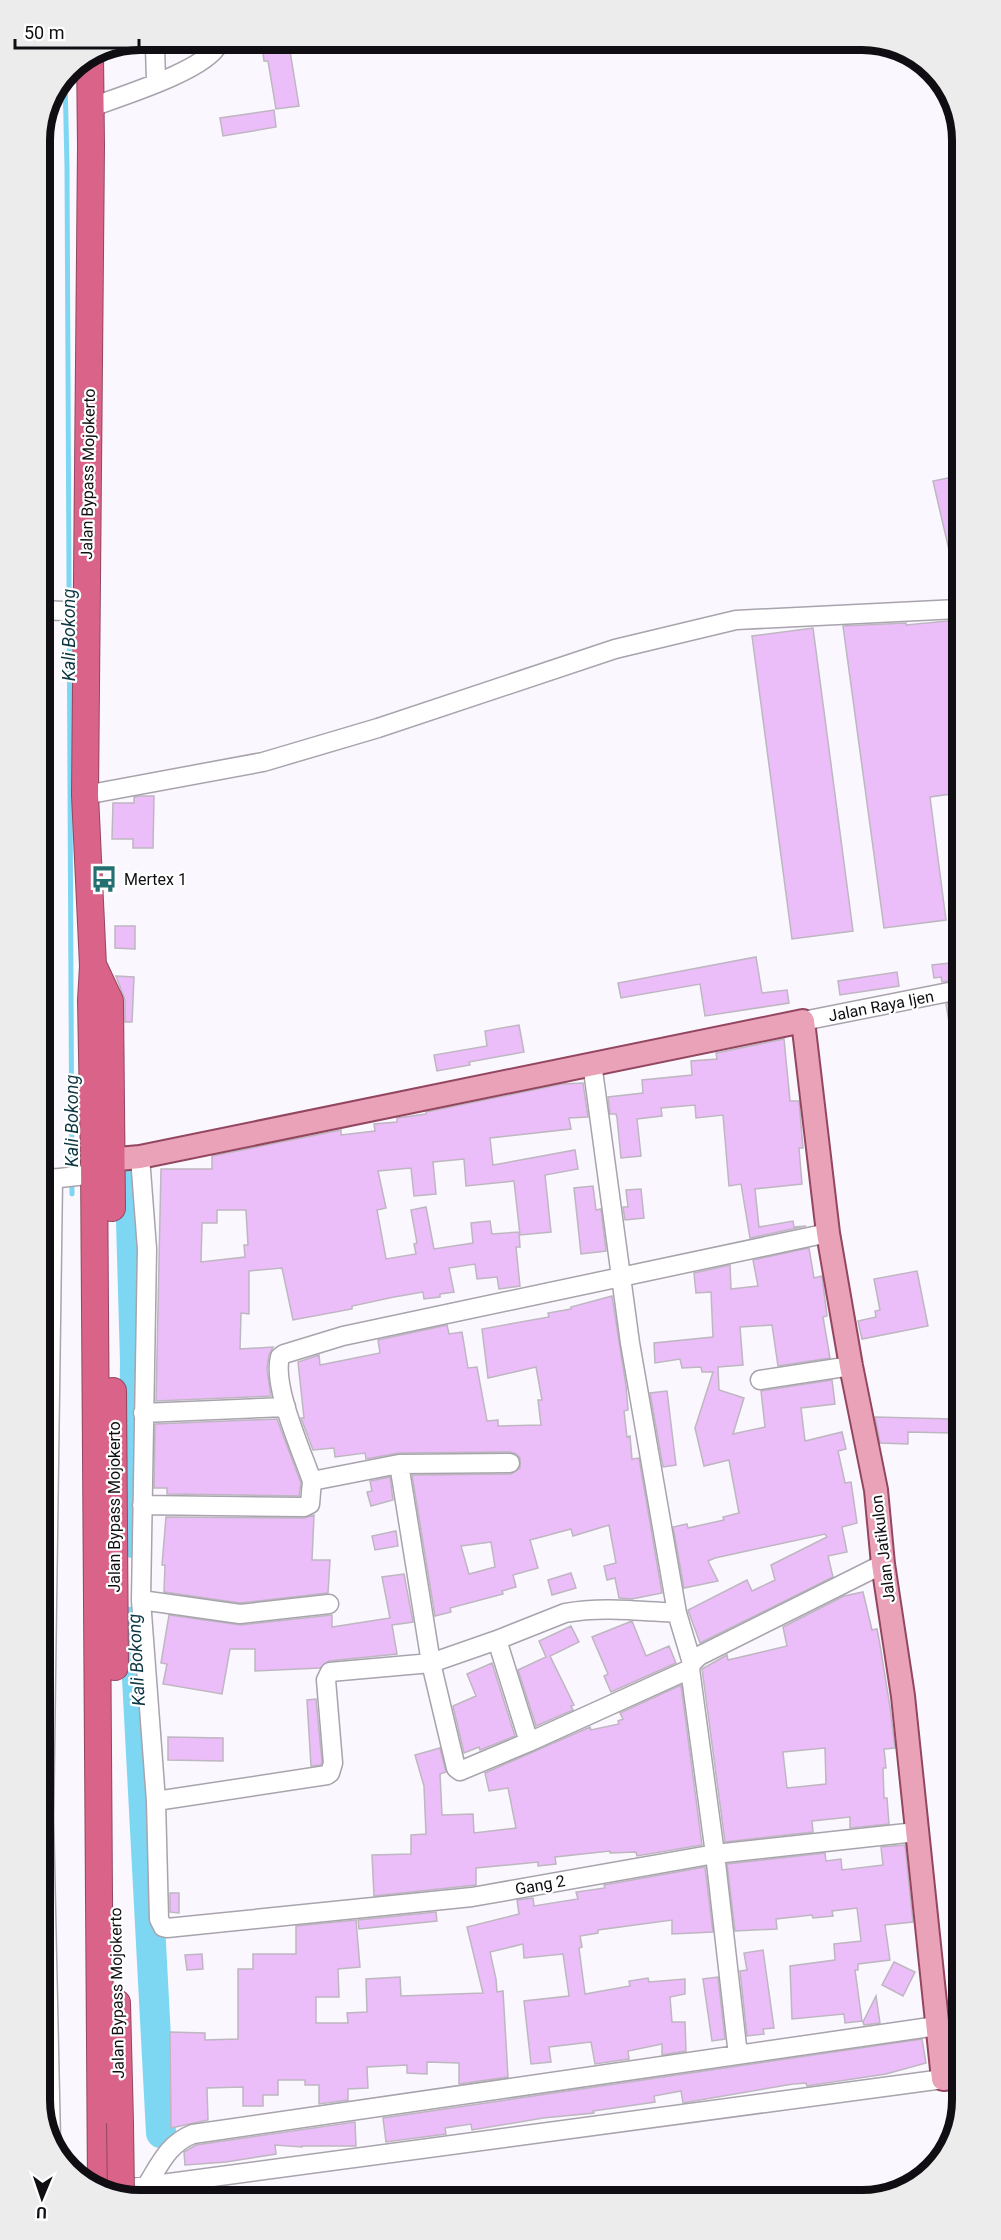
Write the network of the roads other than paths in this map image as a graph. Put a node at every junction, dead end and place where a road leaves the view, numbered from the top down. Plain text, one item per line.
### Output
1 (155, 50) edge
2 (215, 50) edge
3 (90, 65) edge
4 (156, 82) junction
5 (92, 107) junction
6 (952, 609) edge
7 (50, 610) edge
8 (80, 612) junction
9 (85, 795) junction
10 (952, 991) edge
11 (803, 1022) junction
12 (592, 1063) junction
13 (140, 1157) junction
14 (100, 1170) junction
15 (53, 1178) edge
16 (828, 1233) junction
17 (620, 1276) junction
18 (50, 1320) edge
19 (851, 1366) junction
20 (760, 1380) dead end
21 (286, 1407) junction
22 (143, 1413) junction
23 (510, 1462) dead end
24 (399, 1464) junction
25 (312, 1480) junction
26 (142, 1505) junction
27 (883, 1564) junction
28 (141, 1599) junction
29 (329, 1604) dead end
30 (677, 1613) junction
31 (497, 1640) junction
32 (431, 1663) junction
33 (691, 1666) junction
34 (529, 1742) junction
35 (156, 1801) junction
36 (916, 1832) junction
37 (715, 1854) junction
38 (937, 2026) junction
39 (738, 2055) junction
40 (952, 2075) edge
41 (952, 2078) edge
42 (110, 2123) junction
43 (102, 2182) edge
44 (147, 2185) junction
45 (120, 2188) edge
46 (124, 2188) edge

1 - 4 street
2 - 4 street
3 - 5 highway, Jalan Bypass Mojokerto
4 - 5 street
5 - 8 highway, Jalan Bypass Mojokerto
6 - 9 street
7 - 8 street
8 - 9 highway, Jalan Bypass Mojokerto
9 - 14 highway, Jalan Bypass Mojokerto
10 - 11 street, Jalan Raya Ijen
11 - 12 main road
11 - 16 main road, Jalan Jatikulon
12 - 13 main road
12 - 17 street
13 - 14 main road
13 - 22 street
14 - 15 street
14 - 42 highway, Jalan Bypass Mojokerto
15 - 18 street
16 - 17 street
16 - 19 main road, Jalan Jatikulon
17 - 21 street
17 - 30 street
19 - 20 street
19 - 27 main road, Jalan Jatikulon
21 - 22 street
21 - 25 street
22 - 26 street
23 - 24 street
24 - 25 street
24 - 32 street
25 - 26 street
26 - 28 street
27 - 33 street
27 - 36 main road, Jalan Jatikulon
28 - 29 street
28 - 35 street
30 - 31 street
30 - 33 street
31 - 32 street
31 - 34 street
32 - 34 street
32 - 35 street
33 - 34 street
33 - 37 street
35 - 37 street, Gang 2
36 - 37 street, Gang 2
36 - 38 main road, Jalan Jatikulon
37 - 39 street
38 - 39 street
38 - 40 main road, Jalan Jatikulon
39 - 44 street
41 - 44 street
42 - 43 highway, Jalan Bypass Mojokerto
42 - 45 highway, Jalan Bypass Mojokerto, bridge
44 - 46 street

